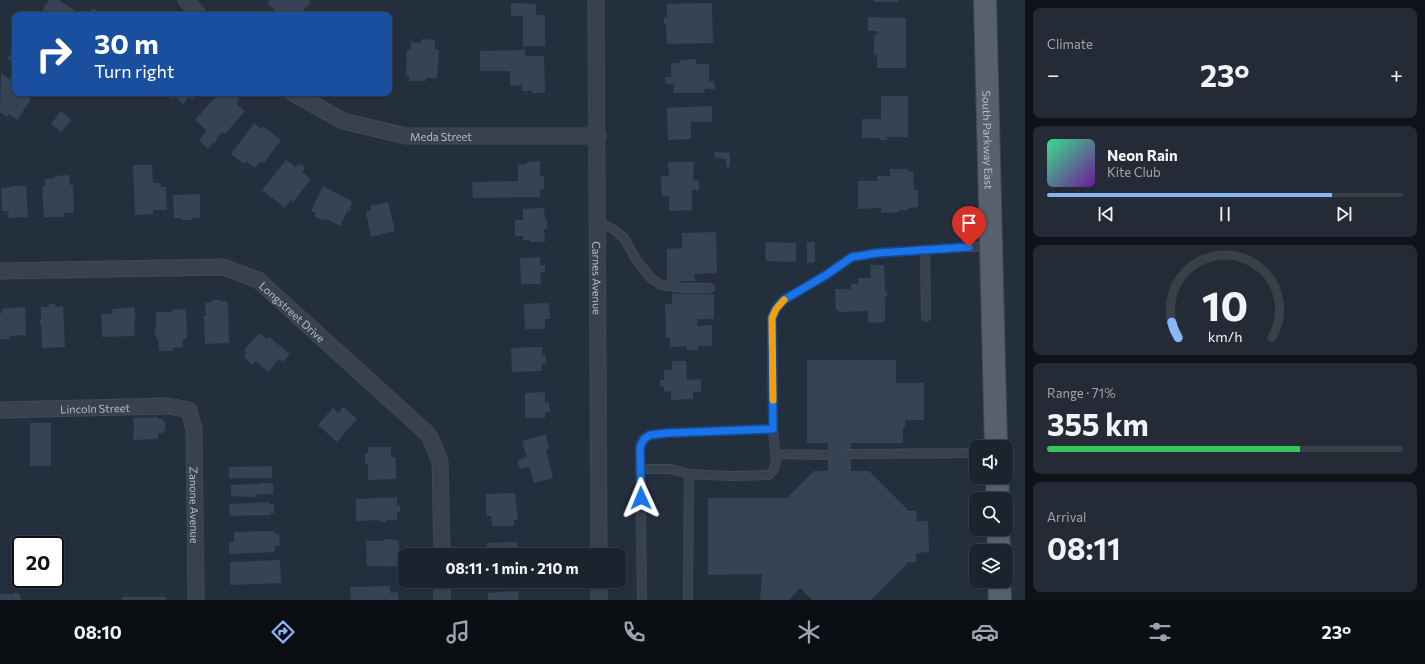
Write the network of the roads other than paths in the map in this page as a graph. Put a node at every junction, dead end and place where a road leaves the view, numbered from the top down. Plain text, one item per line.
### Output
1 (186, 0) edge
2 (596, 0) edge
3 (984, 0) edge
4 (196, 12) edge
5 (298, 96) edge
6 (598, 136) junction
7 (598, 222) junction
8 (991, 247) junction
9 (925, 250) junction
10 (0, 271) edge
11 (710, 288) dead end
12 (926, 317) dead end
13 (0, 410) edge
14 (189, 410) joint
15 (773, 429) junction
16 (996, 440) edge
17 (969, 453) edge
18 (775, 454) junction
19 (851, 454) dead end
20 (828, 455) dead end
21 (641, 469) junction
22 (689, 474) junction
23 (442, 548) edge
24 (599, 548) edge
25 (442, 588) edge
26 (599, 588) edge
27 (999, 588) edge
28 (196, 600) edge
29 (442, 600) edge
30 (599, 600) edge
31 (642, 600) edge
32 (688, 600) edge
33 (1000, 600) edge

1 - 4 street
2 - 6 street, Carnes Avenue
3 - 8 main road, South Parkway East
5 - 6 street, Meda Street
6 - 7 street, Carnes Avenue
7 - 11 lane
7 - 24 street, Carnes Avenue
8 - 9 lane
8 - 16 main road, South Parkway East
9 - 12 lane
9 - 15 lane
10 - 23 street, Longstreet Drive
13 - 14 street, Lincoln Street
14 - 28 street, Zanone Avenue
15 - 18 lane
15 - 21 lane
17 - 19 lane
18 - 20 lane
18 - 22 lane
21 - 22 lane
21 - 31 lane
22 - 32 lane
25 - 29 street
26 - 30 street
27 - 33 main road

